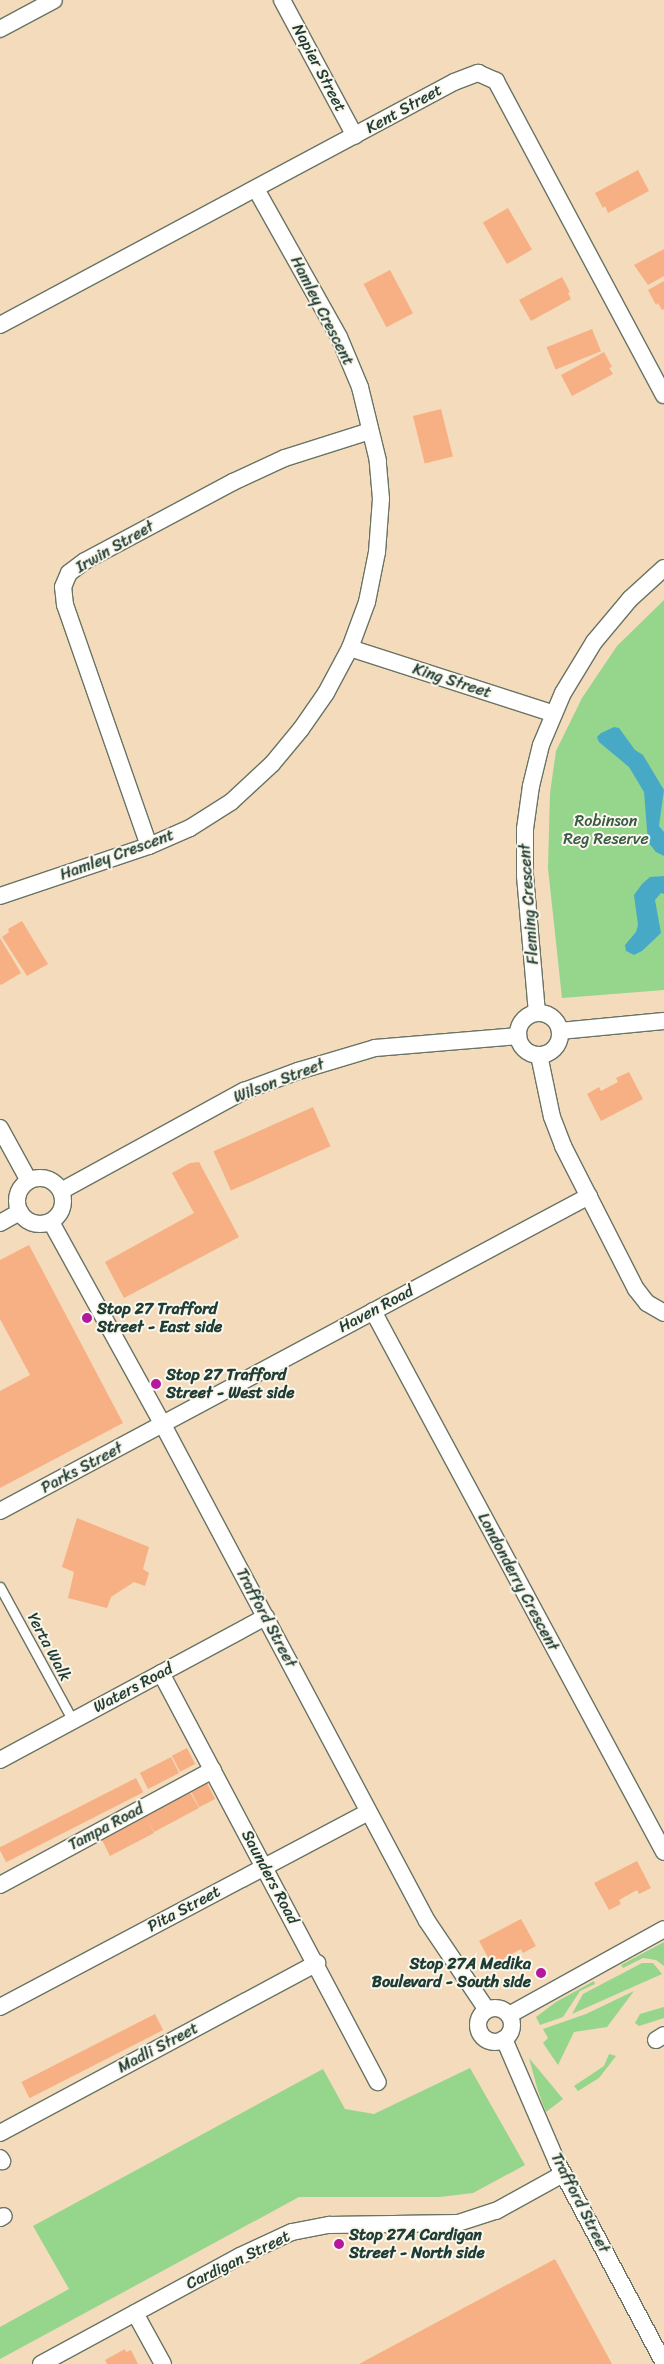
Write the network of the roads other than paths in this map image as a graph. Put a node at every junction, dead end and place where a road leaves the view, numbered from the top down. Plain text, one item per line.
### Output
1 (54, 0) edge
2 (282, 0) edge
3 (0, 29) edge
4 (355, 136) junction
5 (256, 189) junction
6 (0, 325) edge
7 (664, 395) edge
8 (370, 431) junction
9 (664, 568) edge
10 (350, 648) junction
11 (554, 714) junction
12 (149, 846) junction
13 (0, 896) edge
14 (537, 1013) junction
15 (664, 1021) edge
16 (560, 1030) junction
17 (518, 1036) junction
18 (539, 1056) junction
19 (0, 1128) edge
20 (29, 1182) junction
21 (61, 1191) junction
22 (590, 1196) junction
23 (20, 1212) junction
24 (51, 1222) junction
25 (0, 1223) edge
26 (373, 1311) junction
27 (664, 1312) edge
28 (162, 1423) junction
29 (0, 1511) edge
30 (0, 1587) edge
31 (266, 1617) junction
32 (161, 1673) junction
33 (72, 1721) junction
34 (0, 1760) edge
35 (213, 1770) junction
36 (368, 1812) junction
37 (664, 1852) edge
38 (264, 1866) junction
39 (0, 1885) edge
40 (664, 1929) edge
41 (317, 1963) junction
42 (0, 2007) edge
43 (487, 2010) junction
44 (508, 2016) junction
45 (504, 2039) junction
46 (378, 2082) dead end
47 (0, 2133) edge
48 (563, 2174) junction
49 (135, 2313) junction
50 (664, 2363) edge
51 (41, 2364) edge
52 (163, 2364) edge

1 - 3 street
2 - 4 street, Napier Street
4 - 5 street, Kent Street
4 - 7 street, Kent Street
5 - 6 street, Kent Street
5 - 8 street, Hamley Crescent
8 - 10 street, Hamley Crescent
8 - 12 street, Irwin Street
9 - 11 street, Fleming Crescent
10 - 11 street, King Street
10 - 12 street, Hamley Crescent
11 - 14 street, Fleming Crescent
12 - 13 street, Hamley Crescent
14 - 16 street
14 - 17 street
15 - 16 street
16 - 18 street
17 - 18 street
17 - 21 street, Wilson Street
18 - 22 street
19 - 20 street
20 - 21 street
20 - 23 street
21 - 24 street
22 - 26 street, Haven Road
22 - 27 street
23 - 24 street
23 - 25 street
24 - 28 street, Trafford Street
26 - 28 street, Haven Road
26 - 37 street, Londonderry Crescent
28 - 29 street, Parks Street
28 - 31 street, Trafford Street
30 - 33 lane, Yerta Walk
31 - 32 street, Waters Road
31 - 36 street, Trafford Street
32 - 33 street, Waters Road
32 - 35 street, Saunders Road
33 - 34 street, Waters Road
35 - 38 street, Saunders Road
35 - 39 street, Tampa Road
36 - 38 street, Pita Street
36 - 43 street, Trafford Street
38 - 41 street, Saunders Road
38 - 42 street, Pita Street
40 - 44 street
41 - 46 street, Saunders Road
41 - 47 street, Madli Street
43 - 44 street
43 - 45 street
44 - 45 street
45 - 48 street, Trafford Street
48 - 49 street, Cardigan Street
48 - 50 street, Trafford Street
49 - 51 street, Cardigan Street
49 - 52 street

